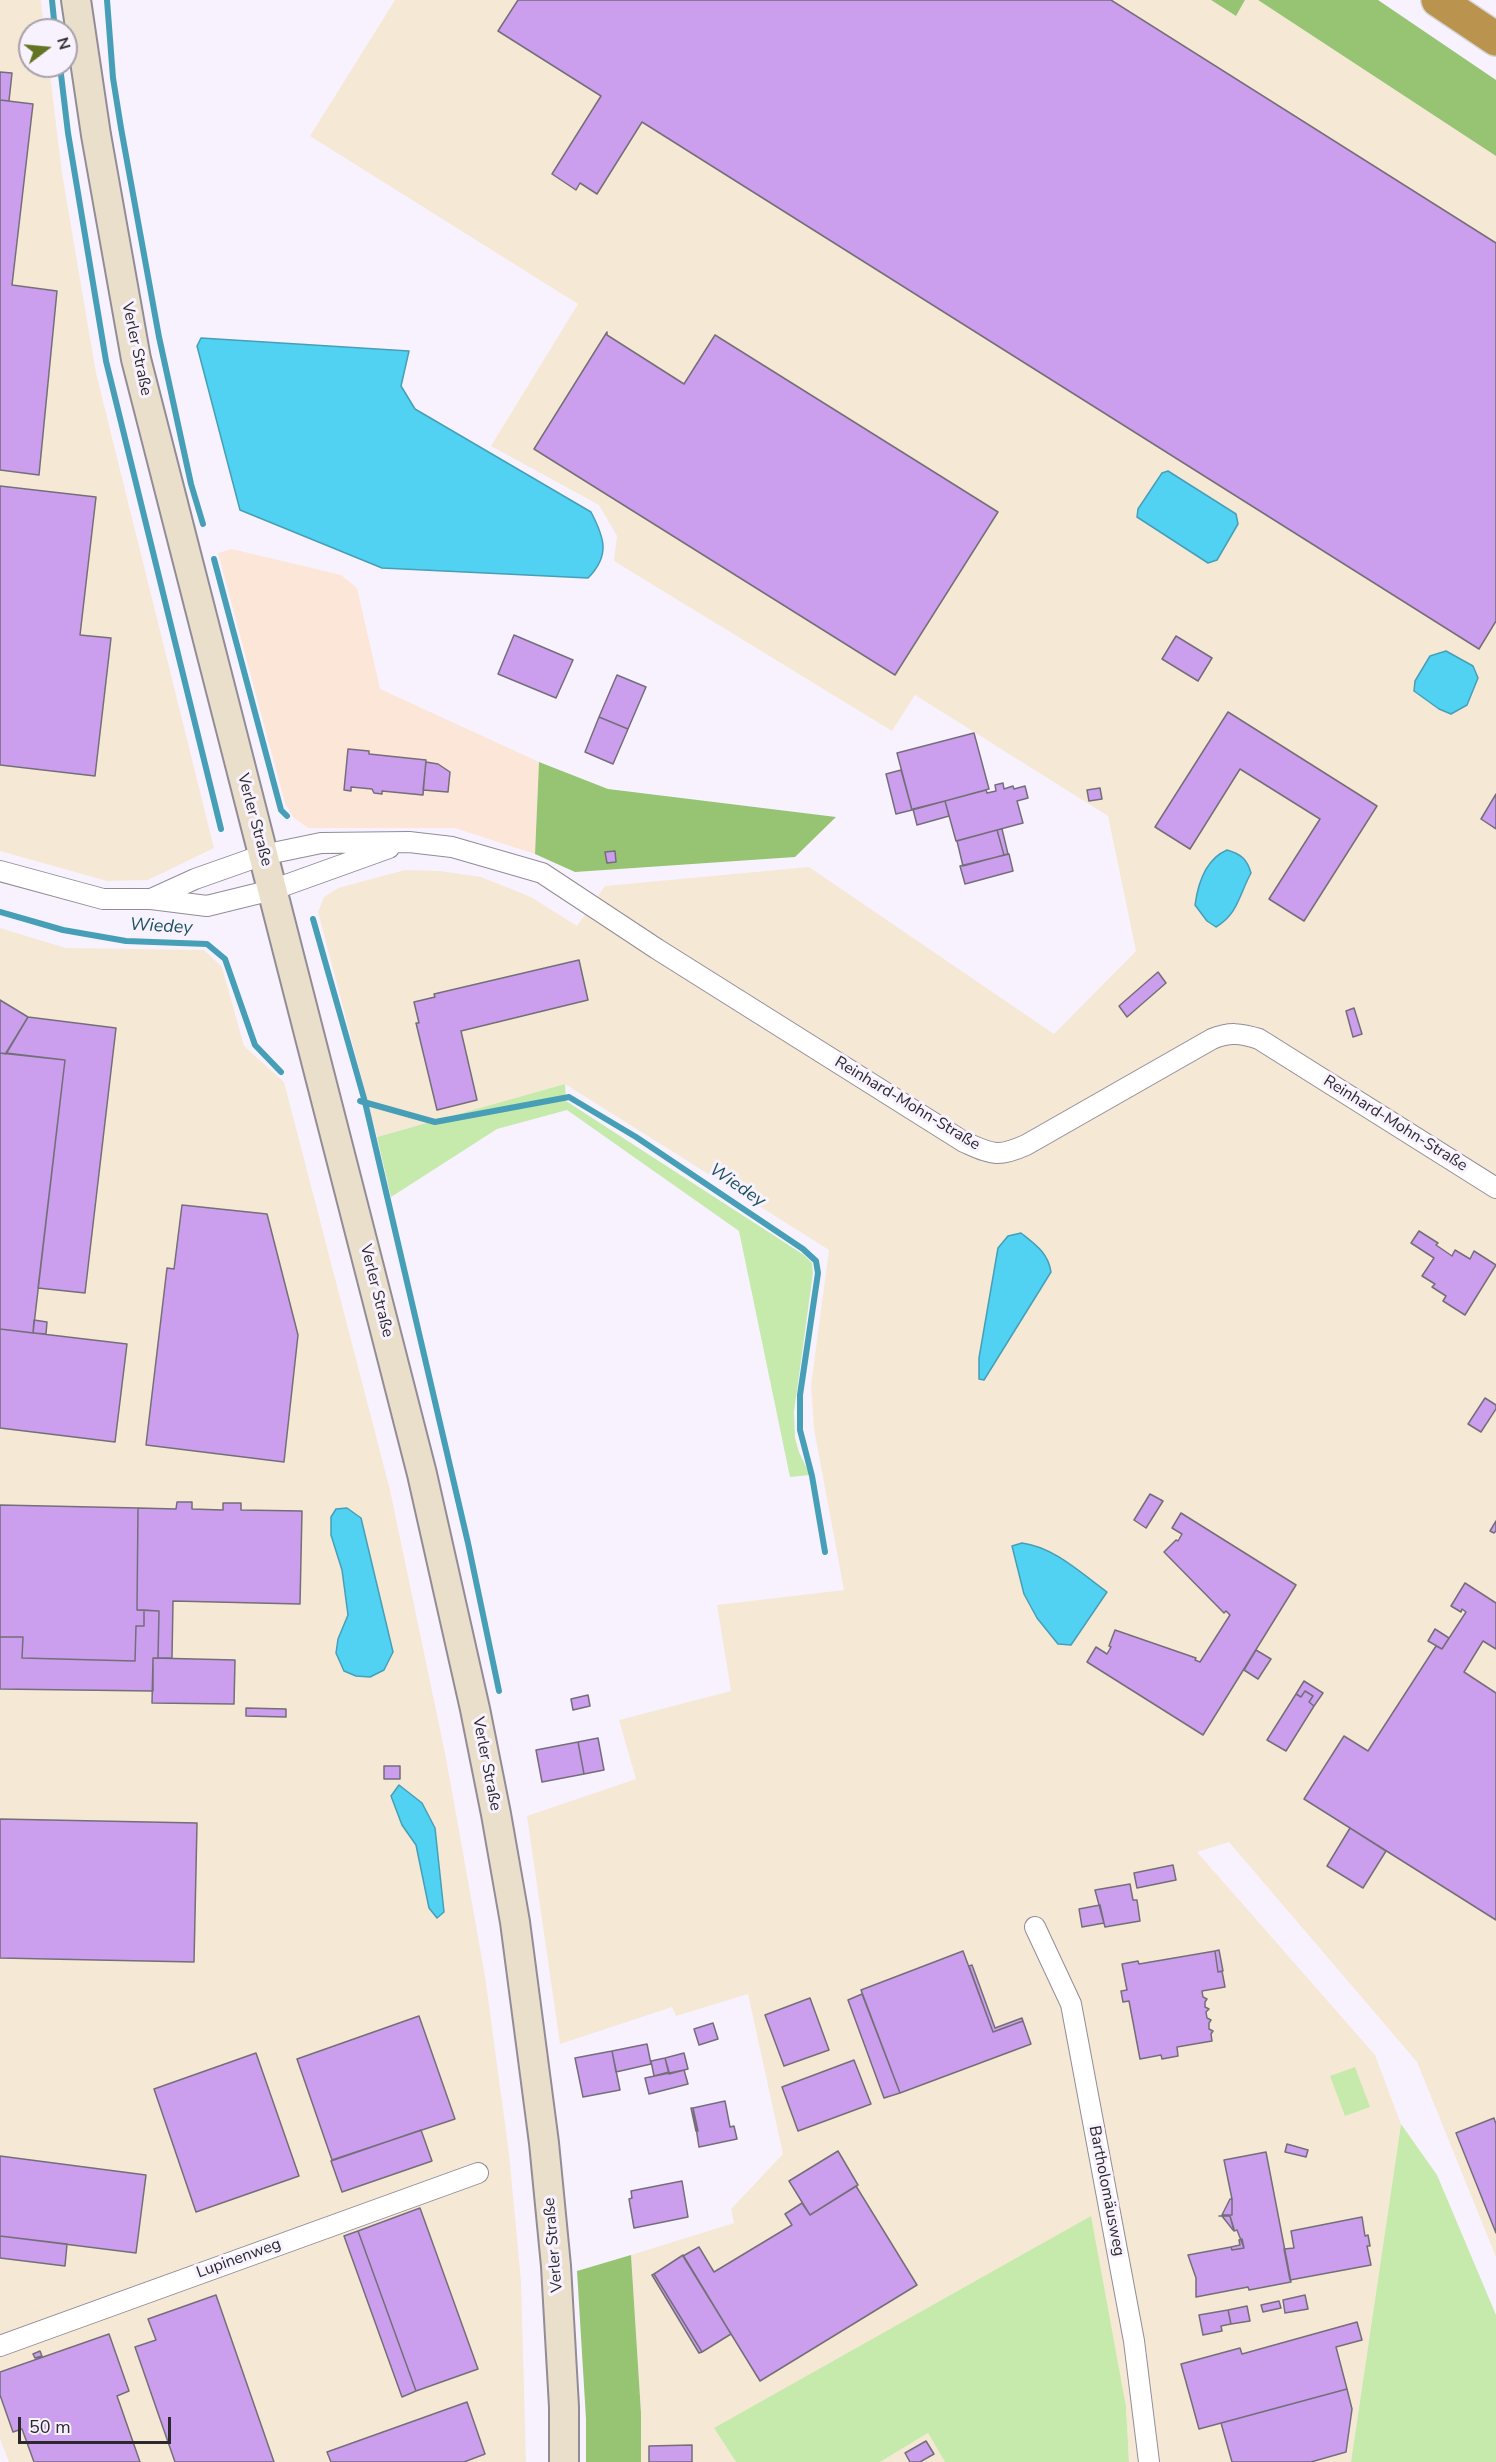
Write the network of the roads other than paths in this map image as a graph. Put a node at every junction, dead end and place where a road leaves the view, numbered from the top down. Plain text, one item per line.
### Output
1 (76, 0) edge
2 (87, 0) edge
3 (1438, 0) edge
4 (1496, 39) edge
5 (96, 135) junction
6 (409, 842) junction
7 (263, 855) junction
8 (0, 870) edge
9 (272, 890) junction
10 (151, 899) junction
11 (1496, 1188) edge
12 (1035, 1927) dead end
13 (478, 2173) dead end
14 (0, 2346) edge
15 (564, 2462) edge
16 (1149, 2462) edge

1 - 5 main road, Verler Straße
2 - 5 main road, Verler Straße
3 - 4 highway
5 - 7 main road, Verler Straße
6 - 7 street, Reinhard-Mohn-Straße
6 - 9 street, Reinhard-Mohn-Straße
6 - 11 street, Reinhard-Mohn-Straße
7 - 9 main road, Verler Straße
7 - 10 street, Reinhard-Mohn-Straße
8 - 10 street, Reinhard-Mohn-Straße
9 - 10 street, Reinhard-Mohn-Straße
9 - 15 main road, Verler Straße
12 - 16 street, Bartholomäusweg
13 - 14 street, Lupinenweg

